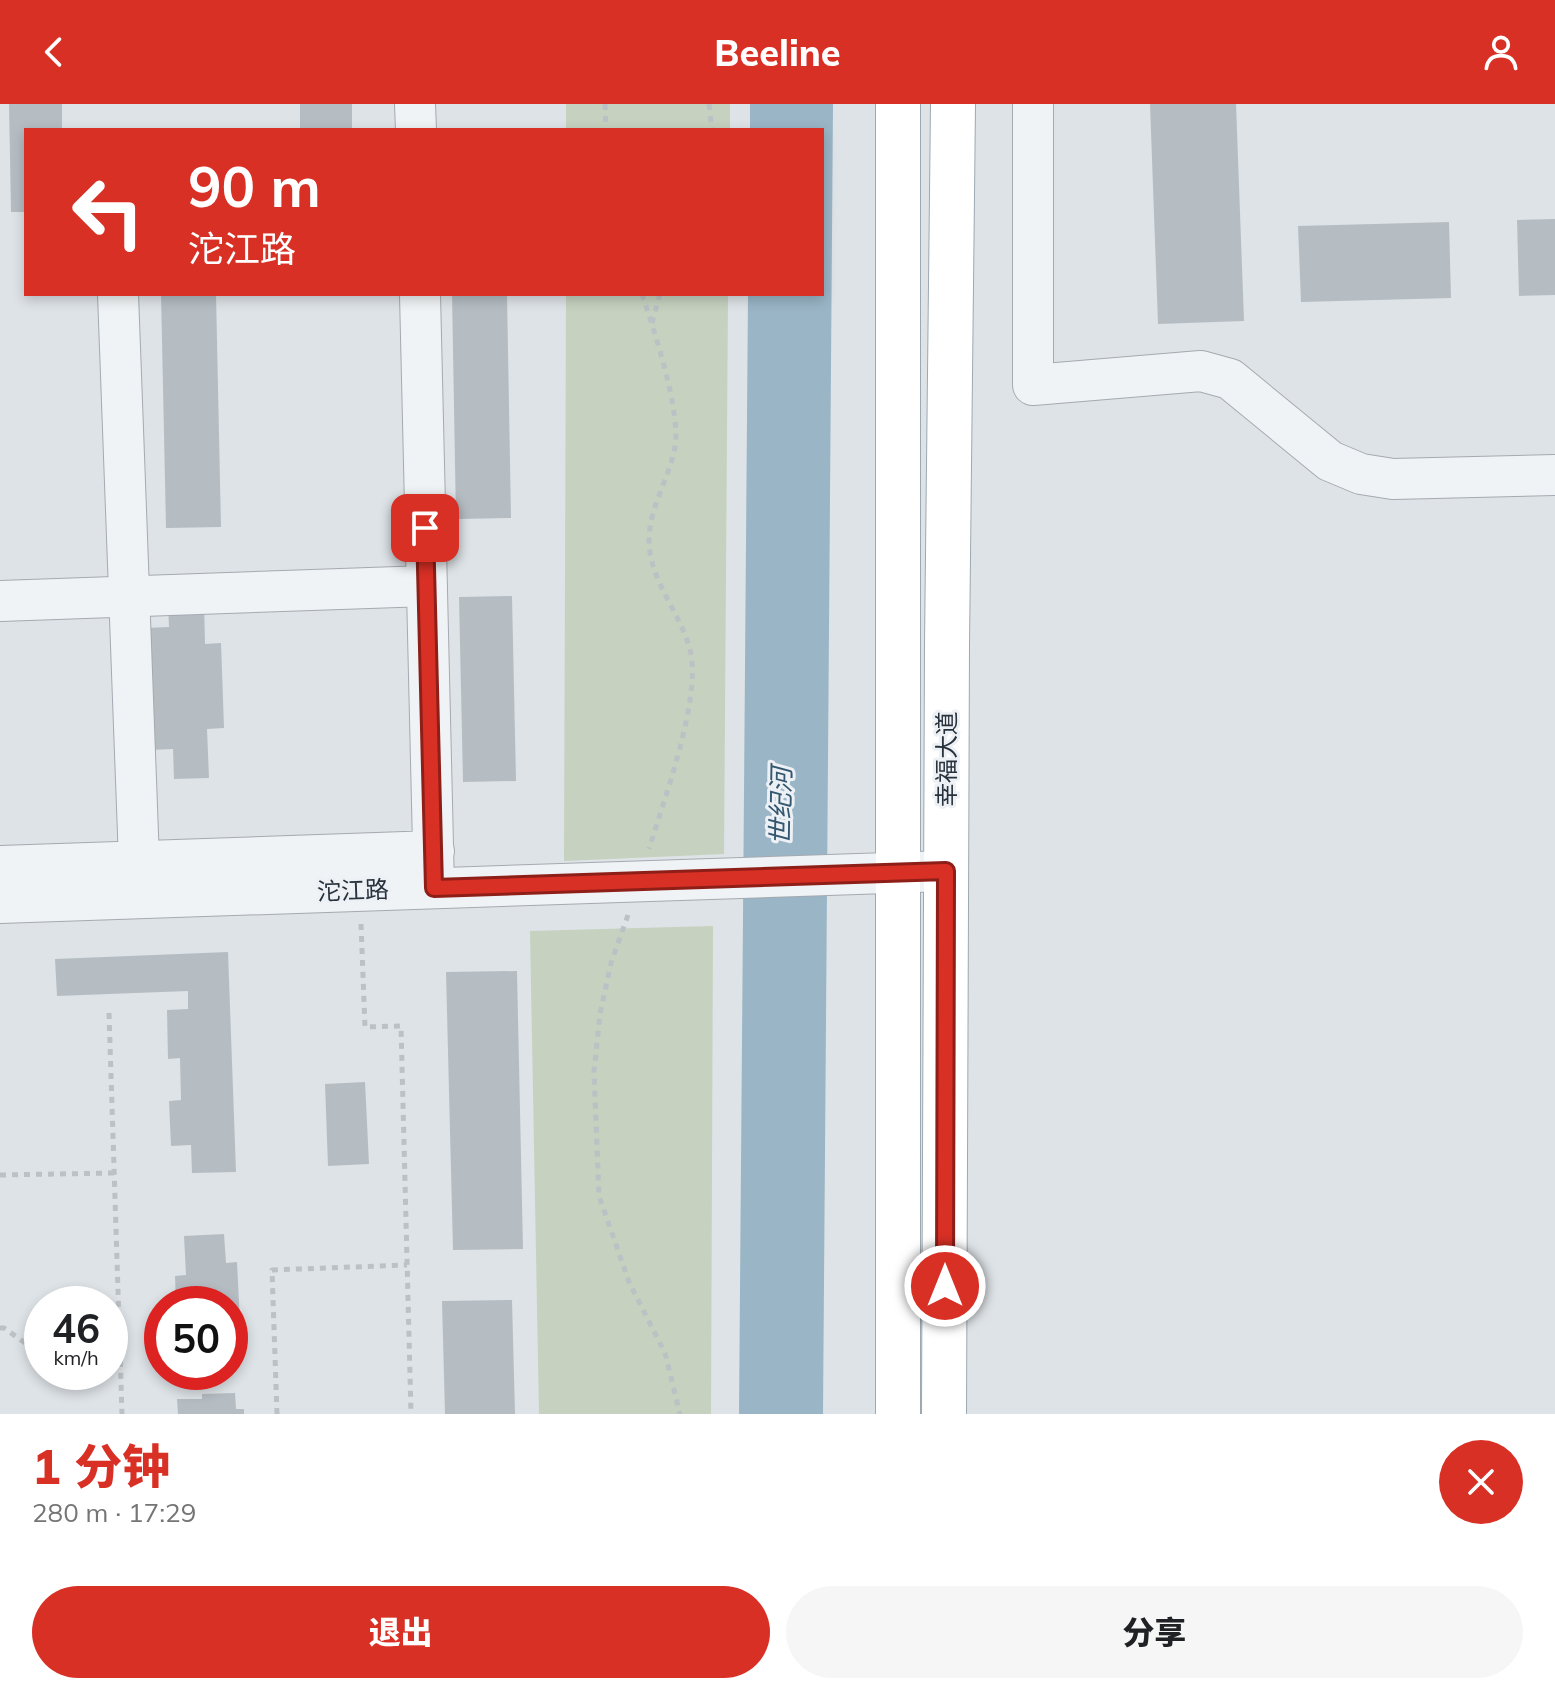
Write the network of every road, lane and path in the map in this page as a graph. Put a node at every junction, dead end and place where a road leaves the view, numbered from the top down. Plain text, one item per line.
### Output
1 (415, 104) edge
2 (605, 104) edge
3 (709, 104) edge
4 (898, 104) edge
5 (953, 104) edge
6 (1033, 104) edge
7 (416, 128) edge
8 (606, 128) edge
9 (712, 128) edge
10 (118, 296) edge
11 (420, 296) edge
12 (659, 296) edge
13 (652, 324) dead end
14 (1555, 475) edge
15 (427, 586) junction
16 (129, 597) junction
17 (0, 601) edge
18 (139, 861) junction
19 (0, 866) edge
20 (434, 870) junction
21 (946, 871) junction
22 (895, 872) junction
23 (360, 891) junction
24 (0, 903) edge
25 (109, 1013) dead end
26 (114, 1173) junction
27 (0, 1175) edge
28 (407, 1265) junction
29 (118, 1286) edge
30 (0, 1328) edge
31 (24, 1342) edge
32 (121, 1390) edge
33 (122, 1414) edge
34 (277, 1414) edge
35 (411, 1414) edge
36 (898, 1414) edge
37 (944, 1414) edge

1 - 7 street
2 - 8 path
3 - 9 path
4 - 22 main road, 幸福大道
5 - 21 main road, 幸福大道
6 - 14 street
10 - 16 street
11 - 15 street
12 - 13 path
15 - 16 street
15 - 20 street
16 - 17 street
16 - 18 street
18 - 19 street
18 - 20 street
20 - 22 street, 沱江路
20 - 23 street, 沱江路
21 - 22 street, 沱江路
21 - 37 main road, 幸福大道
22 - 36 main road, 幸福大道
23 - 24 street, 沱江路
23 - 28 path
25 - 26 path
26 - 27 path
26 - 29 path
28 - 34 path
28 - 35 path
30 - 31 path
32 - 33 path

